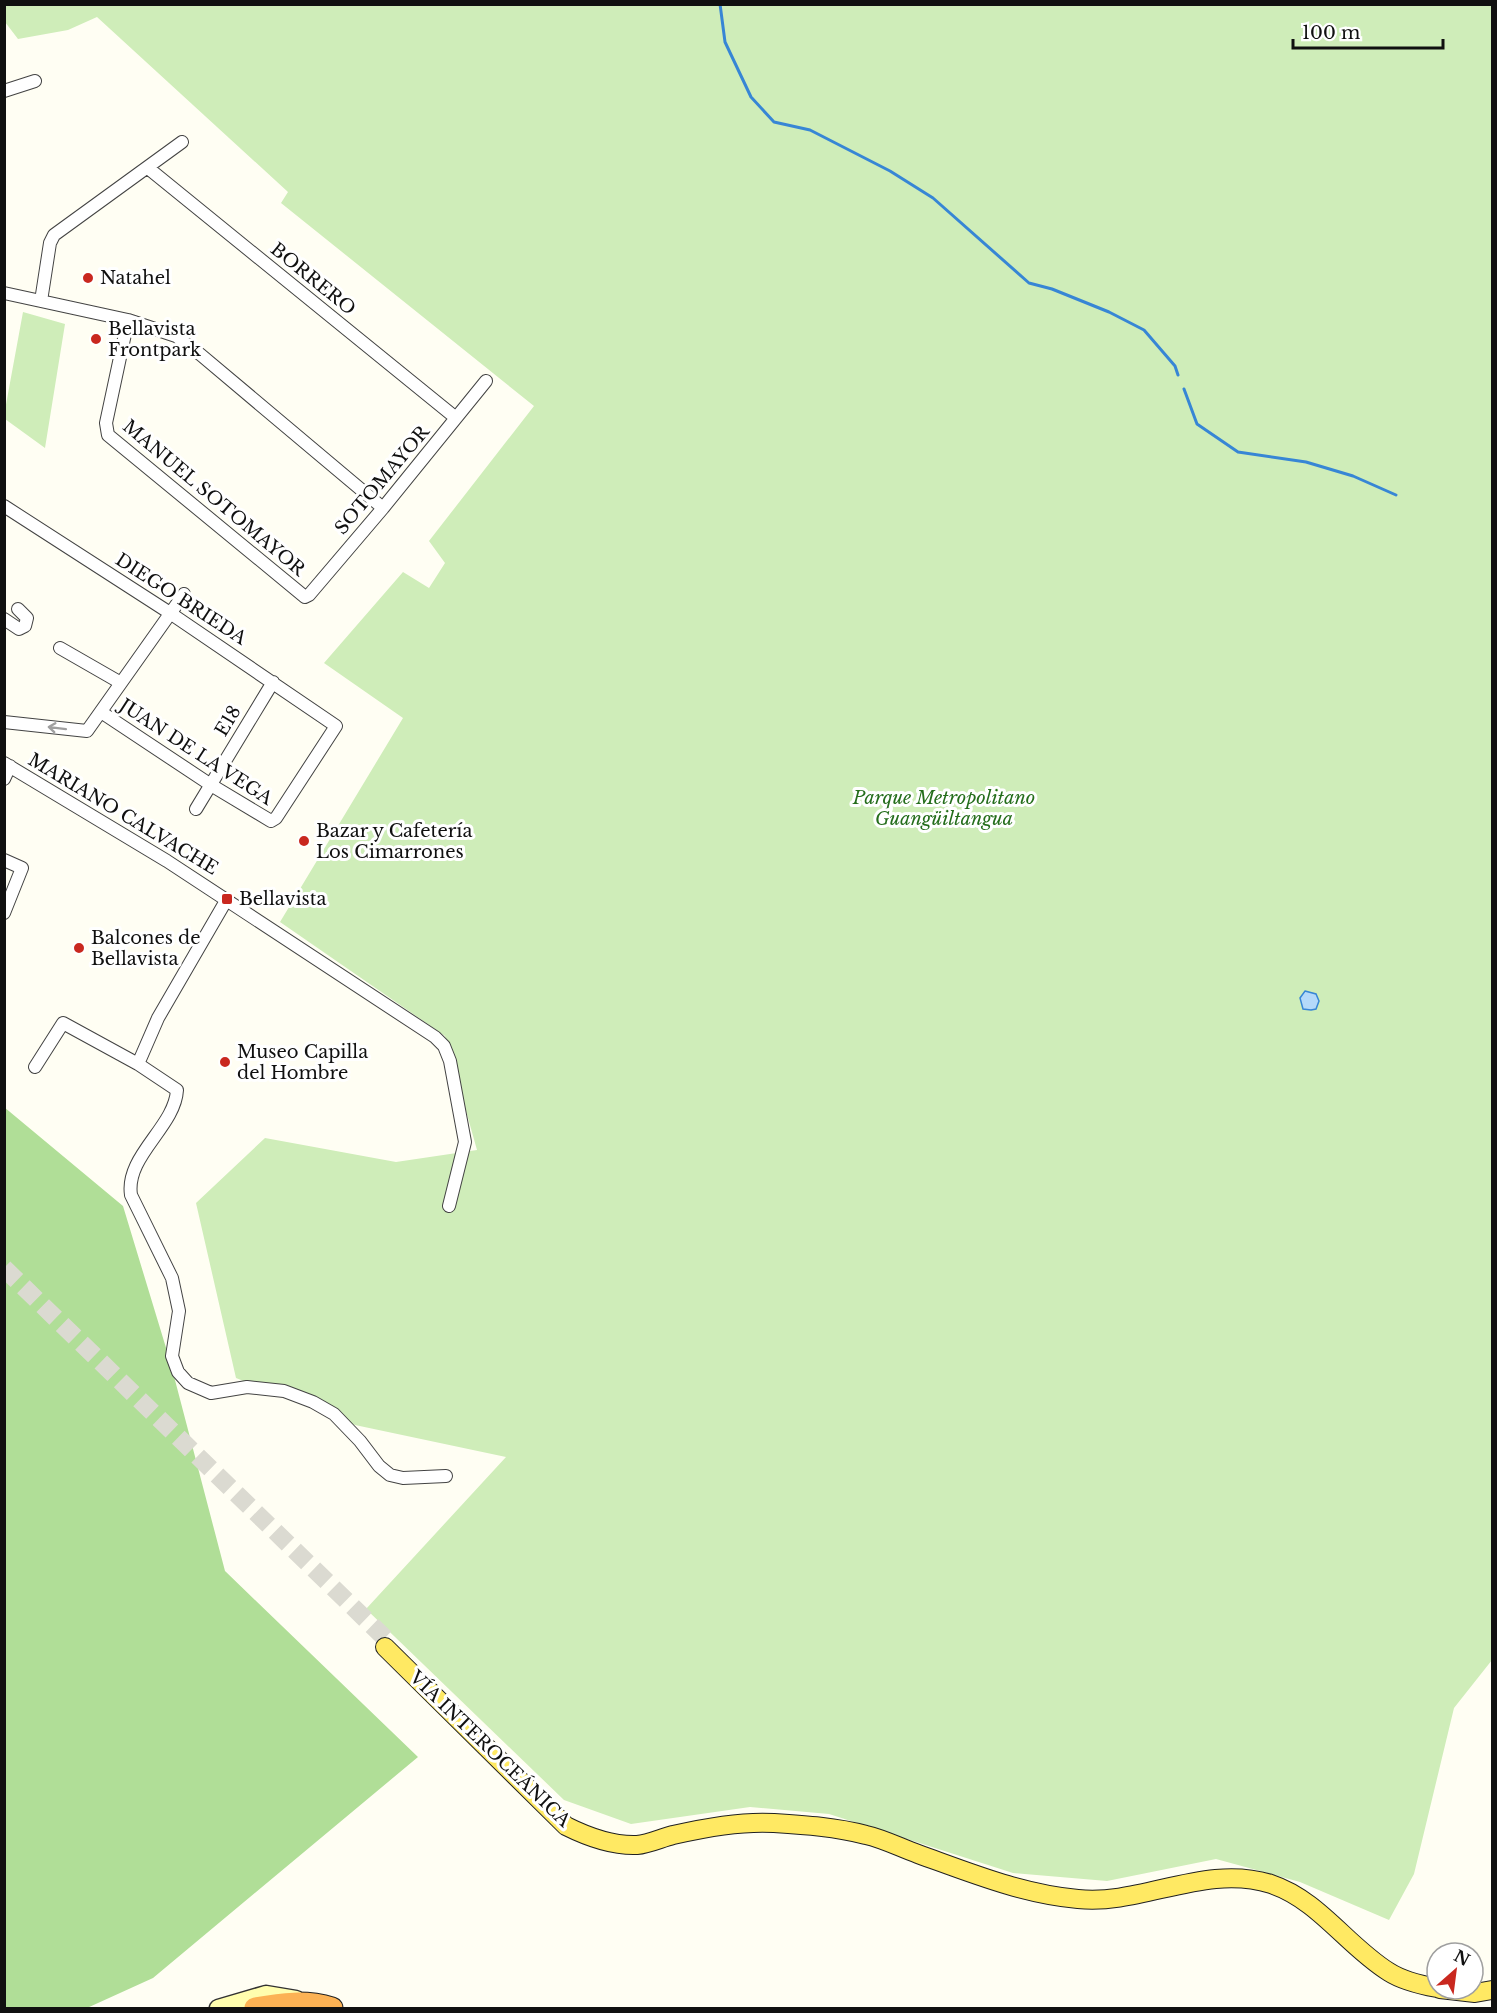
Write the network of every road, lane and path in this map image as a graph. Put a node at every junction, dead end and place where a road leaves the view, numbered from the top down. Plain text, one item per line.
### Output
1 (35, 81) dead end
2 (4, 91) edge
3 (182, 142) dead end
4 (147, 168) junction
5 (4, 293) edge
6 (41, 301) junction
7 (128, 320) junction
8 (486, 381) dead end
9 (456, 418) junction
10 (4, 506) edge
11 (383, 508) junction
12 (184, 594) dead end
13 (303, 596) joint
14 (18, 609) dead end
15 (170, 613) junction
16 (4, 620) edge
17 (60, 648) dead end
18 (273, 682) junction
19 (121, 683) junction
20 (101, 712) junction
21 (4, 722) edge
22 (7, 764) edge
23 (4, 779) edge
24 (211, 785) junction
25 (196, 809) dead end
26 (273, 821) joint
27 (4, 860) edge
28 (226, 899) junction
29 (4, 913) edge
30 (138, 1064) junction
31 (35, 1066) dead end
32 (448, 1206) dead end
33 (446, 1476) dead end
34 (388, 1645) tunnel mouth
35 (1425, 1985) edge
36 (324, 2006) edge
37 (218, 2008) edge
38 (255, 2008) edge

1 - 2 street
3 - 4 street
4 - 6 street
4 - 9 street, BORRERO
5 - 6 street
6 - 7 street
7 - 11 street
7 - 13 street, MANUEL SOTOMAYOR
8 - 9 street, SOTOMAYOR
9 - 11 street, SOTOMAYOR
10 - 15 street, DIEGO BRIEDA
11 - 13 street, SOTOMAYOR
12 - 15 street
14 - 16 street
15 - 18 street, DIEGO BRIEDA
15 - 19 street
17 - 19 street
18 - 24 street, E18
18 - 26 street, DIEGO BRIEDA
19 - 20 street
20 -> 21 street
20 - 24 street, JUAN DE LA VEGA
22 - 23 street
22 - 28 street, MARIANO CALVACHE
24 - 25 street, E18
24 - 26 street, JUAN DE LA VEGA
27 - 29 street
28 - 30 street
28 - 32 street, MARIANO CALVACHE
30 - 31 street
30 - 33 street
34 - 35 main road, VÍA INTEROCEÁNICA
36 - 37 street
36 - 38 highway

